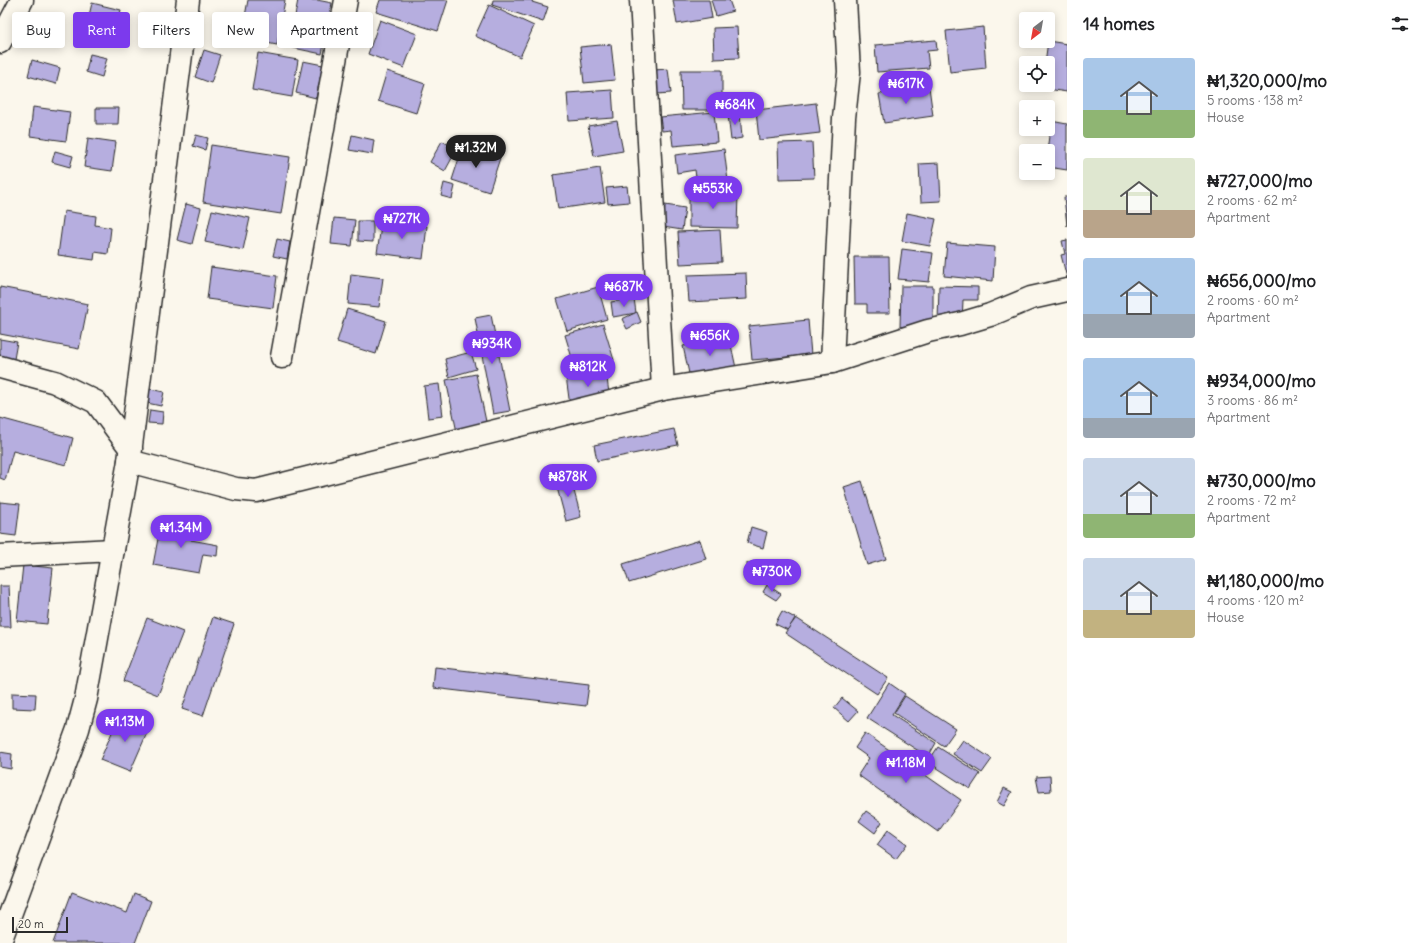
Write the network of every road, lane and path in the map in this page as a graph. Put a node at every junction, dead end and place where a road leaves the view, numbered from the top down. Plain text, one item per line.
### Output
1 (22, 0) edge
2 (188, 0) edge
3 (346, 0) edge
4 (641, 0) edge
5 (845, 0) edge
6 (0, 42) edge
7 (1067, 290) edge
8 (282, 357) dead end
9 (832, 362) junction
10 (1, 368) edge
11 (663, 389) junction
12 (130, 455) junction
13 (113, 550) junction
14 (0, 556) edge
15 (0, 942) edge

1 - 6 street
2 - 12 street
3 - 8 street
4 - 11 street
5 - 9 street
7 - 9 street
9 - 11 street
10 - 12 street
11 - 12 street
12 - 13 street
13 - 14 street
13 - 15 street

